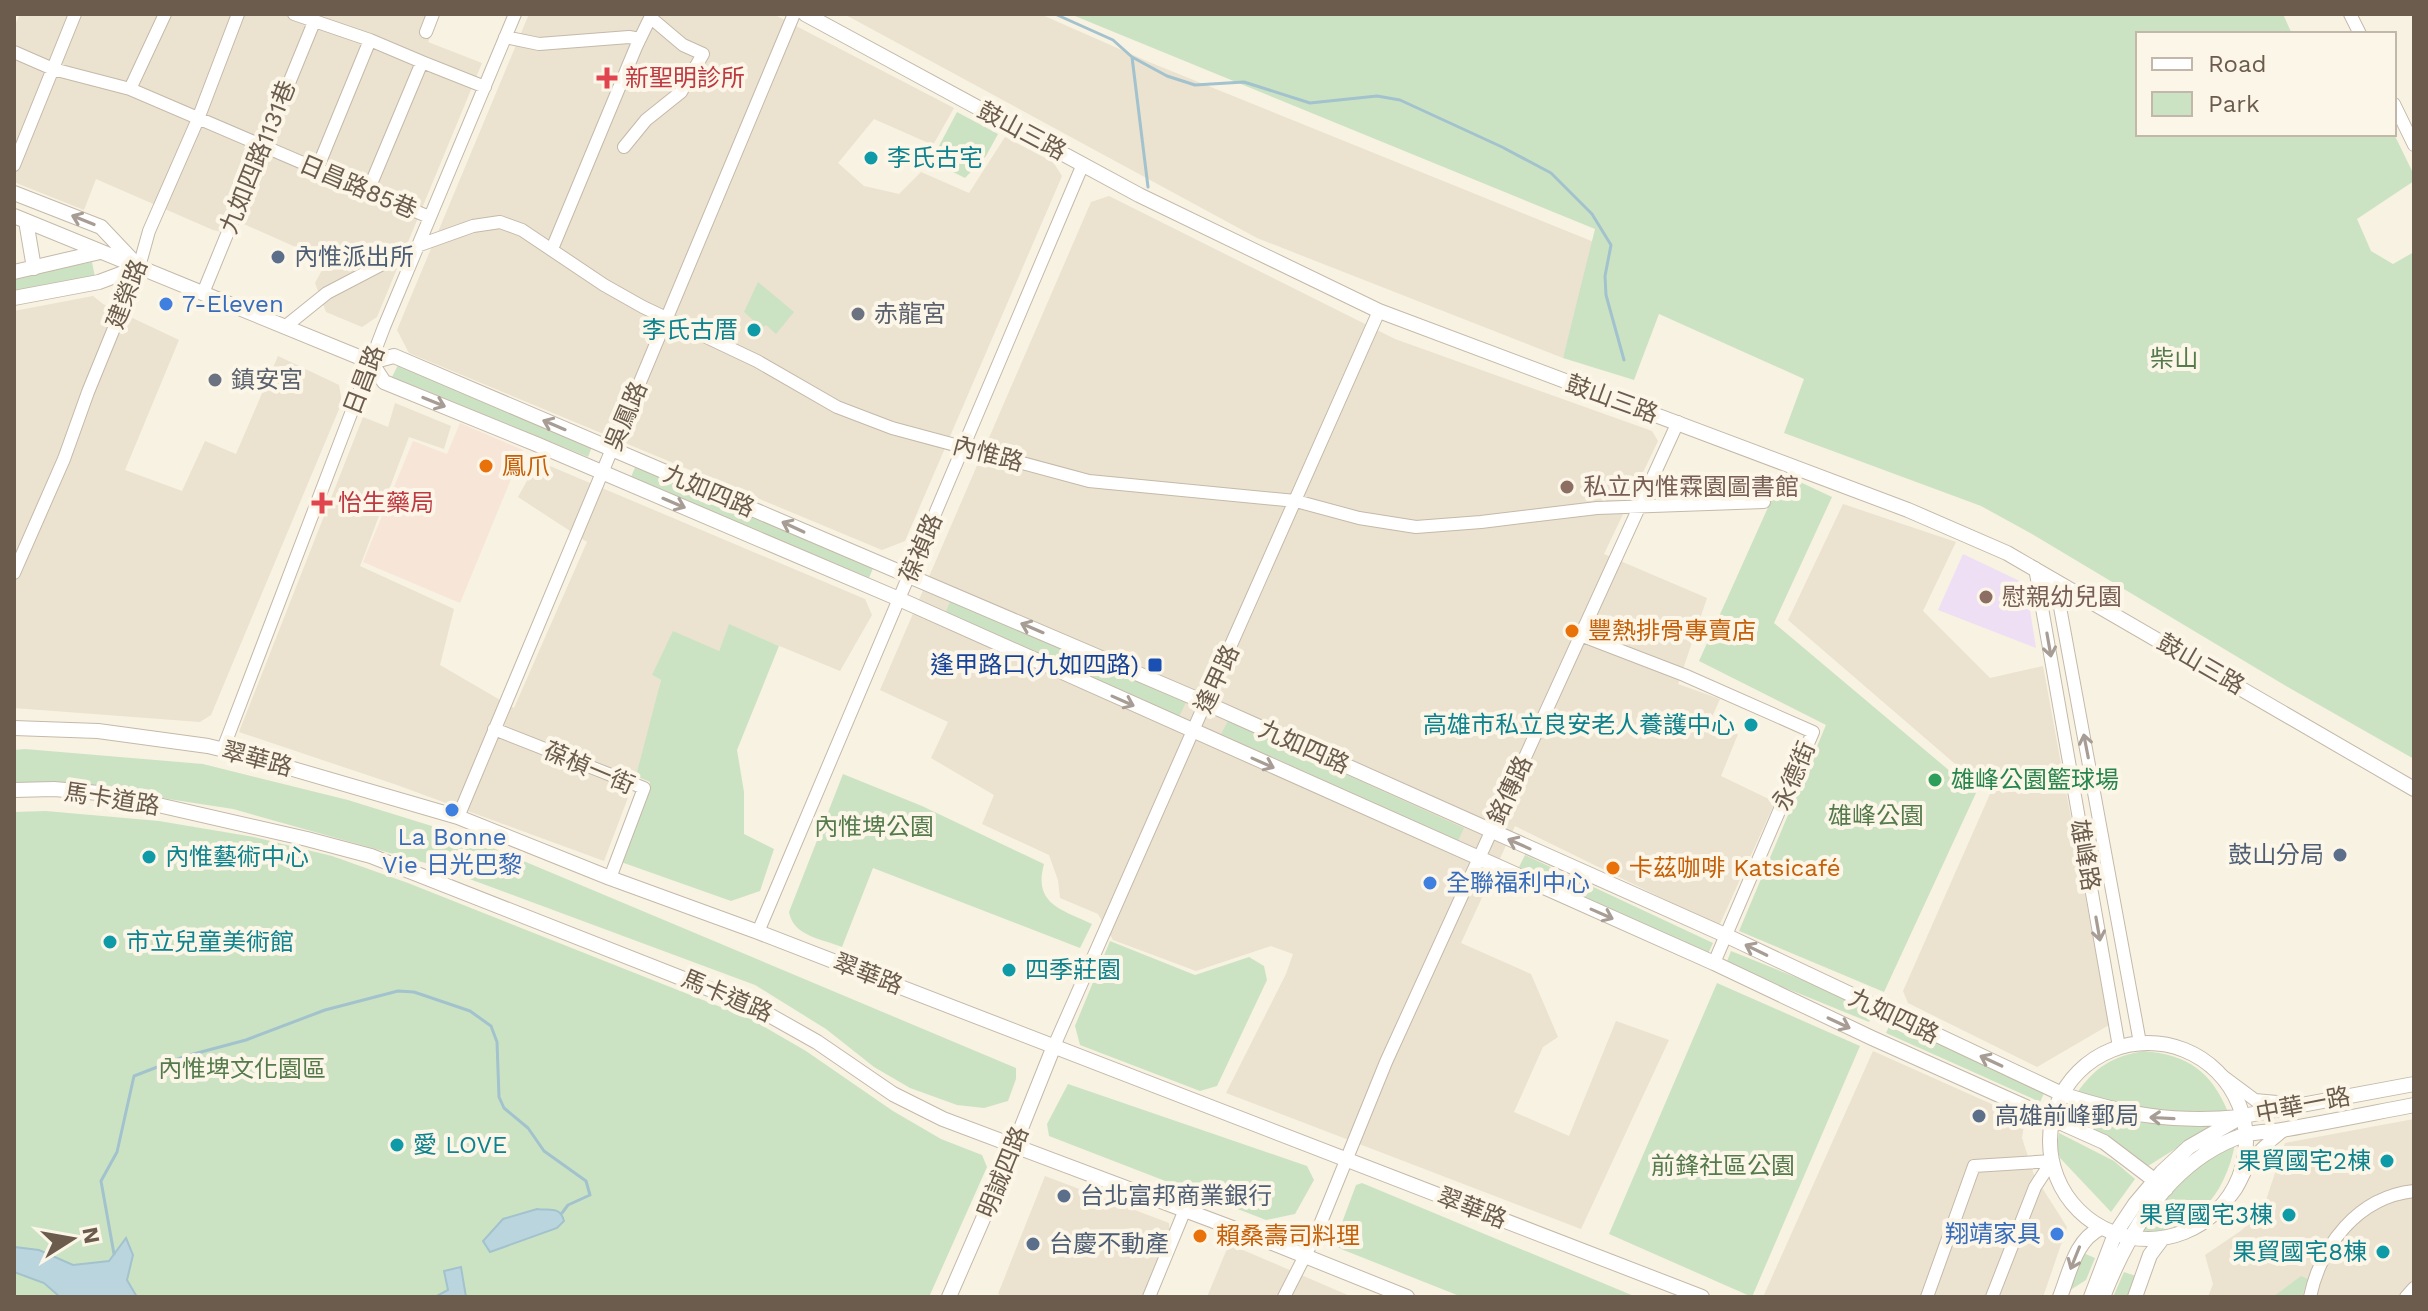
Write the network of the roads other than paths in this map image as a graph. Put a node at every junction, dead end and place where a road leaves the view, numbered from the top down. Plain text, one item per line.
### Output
1 (75, 14) edge
2 (165, 14) edge
3 (238, 14) edge
4 (294, 14) edge
5 (433, 14) edge
6 (515, 14) edge
7 (794, 14) edge
8 (805, 14) edge
9 (2350, 14) edge
10 (652, 16) edge
11 (314, 22) junction
12 (426, 32) dead end
13 (2359, 32) edge
14 (505, 37) junction
15 (640, 39) junction
16 (370, 40) junction
17 (14, 52) edge
18 (422, 62) junction
19 (53, 69) junction
20 (485, 87) junction
21 (130, 89) junction
22 (2396, 108) edge
23 (198, 119) junction
24 (2414, 145) edge
25 (261, 146) junction
26 (624, 147) dead end
27 (1083, 164) junction
28 (14, 165) edge
29 (317, 169) junction
30 (368, 191) junction
31 (14, 193) edge
32 (429, 217) junction
33 (20, 219) edge
34 (417, 246) junction
35 (552, 249) junction
36 (100, 251) junction
37 (139, 267) junction
38 (34, 268) junction
39 (14, 272) edge
40 (203, 293) junction
41 (14, 298) edge
42 (1379, 311) junction
43 (667, 318) junction
44 (286, 326) junction
45 (371, 362) junction
46 (1678, 422) junction
47 (963, 447) junction
48 (612, 450) junction
49 (602, 472) junction
50 (1296, 501) junction
51 (1764, 502) dead end
52 (1640, 505) junction
53 (2035, 568) junction
54 (14, 573) edge
55 (909, 577) junction
56 (2055, 580) junction
57 (899, 599) junction
58 (1580, 635) junction
59 (1206, 704) junction
60 (14, 728) edge
61 (494, 729) junction
62 (1191, 731) junction
63 (223, 749) junction
64 (2414, 789) edge
65 (14, 790) edge
66 (458, 817) junction
67 (1492, 831) junction
68 (1479, 859) junction
69 (610, 878) junction
70 (758, 932) junction
71 (1725, 935) junction
72 (1714, 963) junction
73 (2140, 1043) junction
74 (1054, 1046) junction
75 (2119, 1047) junction
76 (2220, 1074) junction
77 (2414, 1084) edge
78 (2062, 1094) junction
79 (2309, 1103) junction
80 (2414, 1105) edge
81 (2242, 1117) junction
82 (2052, 1121) junction
83 (2284, 1130) junction
84 (2246, 1134) junction
85 (1013, 1145) junction
86 (1347, 1159) junction
87 (2052, 1161) junction
88 (2160, 1184) junction
89 (2414, 1191) edge
90 (2226, 1201) junction
91 (1184, 1212) junction
92 (2115, 1233) junction
93 (2162, 1239) junction
94 (1304, 1256) junction
95 (2414, 1288) edge
96 (949, 1297) edge
97 (1149, 1297) edge
98 (1284, 1297) edge
99 (1407, 1297) edge
100 (1702, 1297) edge
101 (1927, 1297) edge
102 (1992, 1297) edge
103 (2060, 1297) edge
104 (2091, 1297) edge
105 (2103, 1297) edge
106 (2135, 1297) edge
107 (2310, 1297) edge
108 (2406, 1297) edge

1 - 19 street
2 - 21 street
3 - 23 street, 建榮路
4 - 11 street
5 - 12 street
6 - 14 street, 日昌路
7 - 43 street, 吳鳳路
8 - 27 street, 鼓山三路
9 - 13 street
10 - 15 street
10 - 26 street
11 - 16 street
11 - 25 street, 九如四路1131巷
14 - 15 street
14 - 20 street, 日昌路
15 - 35 street
16 - 18 street
16 - 29 street
17 - 19 street, 日昌路85巷
18 - 20 street
18 - 30 street
19 - 21 street, 日昌路85巷
19 - 28 street
20 - 32 street, 日昌路
21 - 23 street, 日昌路85巷
22 - 24 street
23 - 25 street, 日昌路85巷
23 - 37 street, 建榮路
25 - 29 street, 日昌路85巷
25 - 40 street, 九如四路1131巷
27 - 42 street, 鼓山三路
27 - 47 street, 葆禎路
29 - 30 street, 日昌路85巷
30 - 32 street, 日昌路85巷
37 -> 31 street, 九如四路
32 - 34 street, 日昌路
33 - 36 street, 九如四路
33 - 38 street, 九如四路
34 - 35 street, 內惟路
34 - 44 street, 內惟路
34 - 45 street, 日昌路
35 - 43 street, 內惟路
36 - 37 street, 九如四路
36 - 38 street
37 - 40 street, 九如四路
37 - 41 street
37 - 54 street, 建榮路
38 - 39 street
40 - 44 street, 九如四路
42 - 46 street, 鼓山三路
42 - 50 street, 逢甲路
43 - 47 street, 內惟路
43 - 48 street, 吳鳳路
44 - 45 street, 九如四路
48 -> 45 street, 九如四路
45 -> 49 street, 九如四路
45 - 63 street, 日昌路
46 - 52 street, 銘傳路
46 - 53 street, 鼓山三路
47 - 50 street, 內惟路
47 - 55 street, 葆禎路
48 - 49 street, 吳鳳路
55 -> 48 street, 九如四路
49 -> 57 street, 九如四路
49 - 61 street, 吳鳳路
50 - 52 street, 內惟路
50 - 59 street, 逢甲路
51 - 52 street, 內惟路
52 - 58 street, 銘傳路
53 - 56 street, 鼓山三路
53 -> 75 street, 雄峰路
55 - 57 street, 葆禎路
59 -> 55 street, 九如四路
56 - 64 street, 鼓山三路
73 -> 56 street, 雄峰路
57 -> 62 street, 九如四路
57 - 70 street, 葆禎路
58 - 67 street, 銘傳路
58 - 71 street, 永德街
59 - 62 street, 逢甲路
59 - 67 street, 九如四路
60 - 63 street, 翠華路
61 - 66 street, 吳鳳路
61 - 69 street, 葆楨一街
62 -> 68 street, 九如四路
62 - 74 street, 逢甲路
63 - 66 street, 翠華路
65 - 85 street, 馬卡道路
66 - 69 street, 翠華路
67 - 68 street, 銘傳路
71 -> 67 street, 九如四路
68 -> 72 street, 九如四路
68 - 86 street, 銘傳路
69 - 70 street, 翠華路
70 - 74 street, 翠華路
71 - 72 street, 永德街
78 -> 71 street, 九如四路
72 -> 82 street, 九如四路
73 - 75 street
73 - 76 street
74 - 85 street, 明誠四路
74 - 86 street, 翠華路
75 - 78 street
76 - 79 street
76 - 81 street
77 - 79 street, 中華一路
81 -> 78 street, 九如四路
78 - 82 street
79 - 81 street, 中華一路
80 - 83 street, 中華一路
81 - 84 street
81 - 88 street, 中華一路
82 - 87 street
82 - 88 street, 九如四路
83 - 84 street, 中華一路
83 - 90 street
84 - 88 street, 中華一路
84 - 90 street
85 - 91 street, 馬卡道路
85 - 96 street, 明誠四路
86 - 94 street, 銘傳路
86 - 100 street, 翠華路
87 - 92 street
87 - 101 street
87 - 102 street
88 - 92 street, 中華一路
89 - 107 street
90 - 93 street
91 - 94 street, 馬卡道路
91 - 97 street
92 - 93 street
92 -> 103 street, 中華一路
92 - 104 street, 中華一路
92 - 105 street, 中華一路
93 - 106 street
94 - 98 street, 銘傳路
94 - 99 street, 馬卡道路
95 - 108 street

